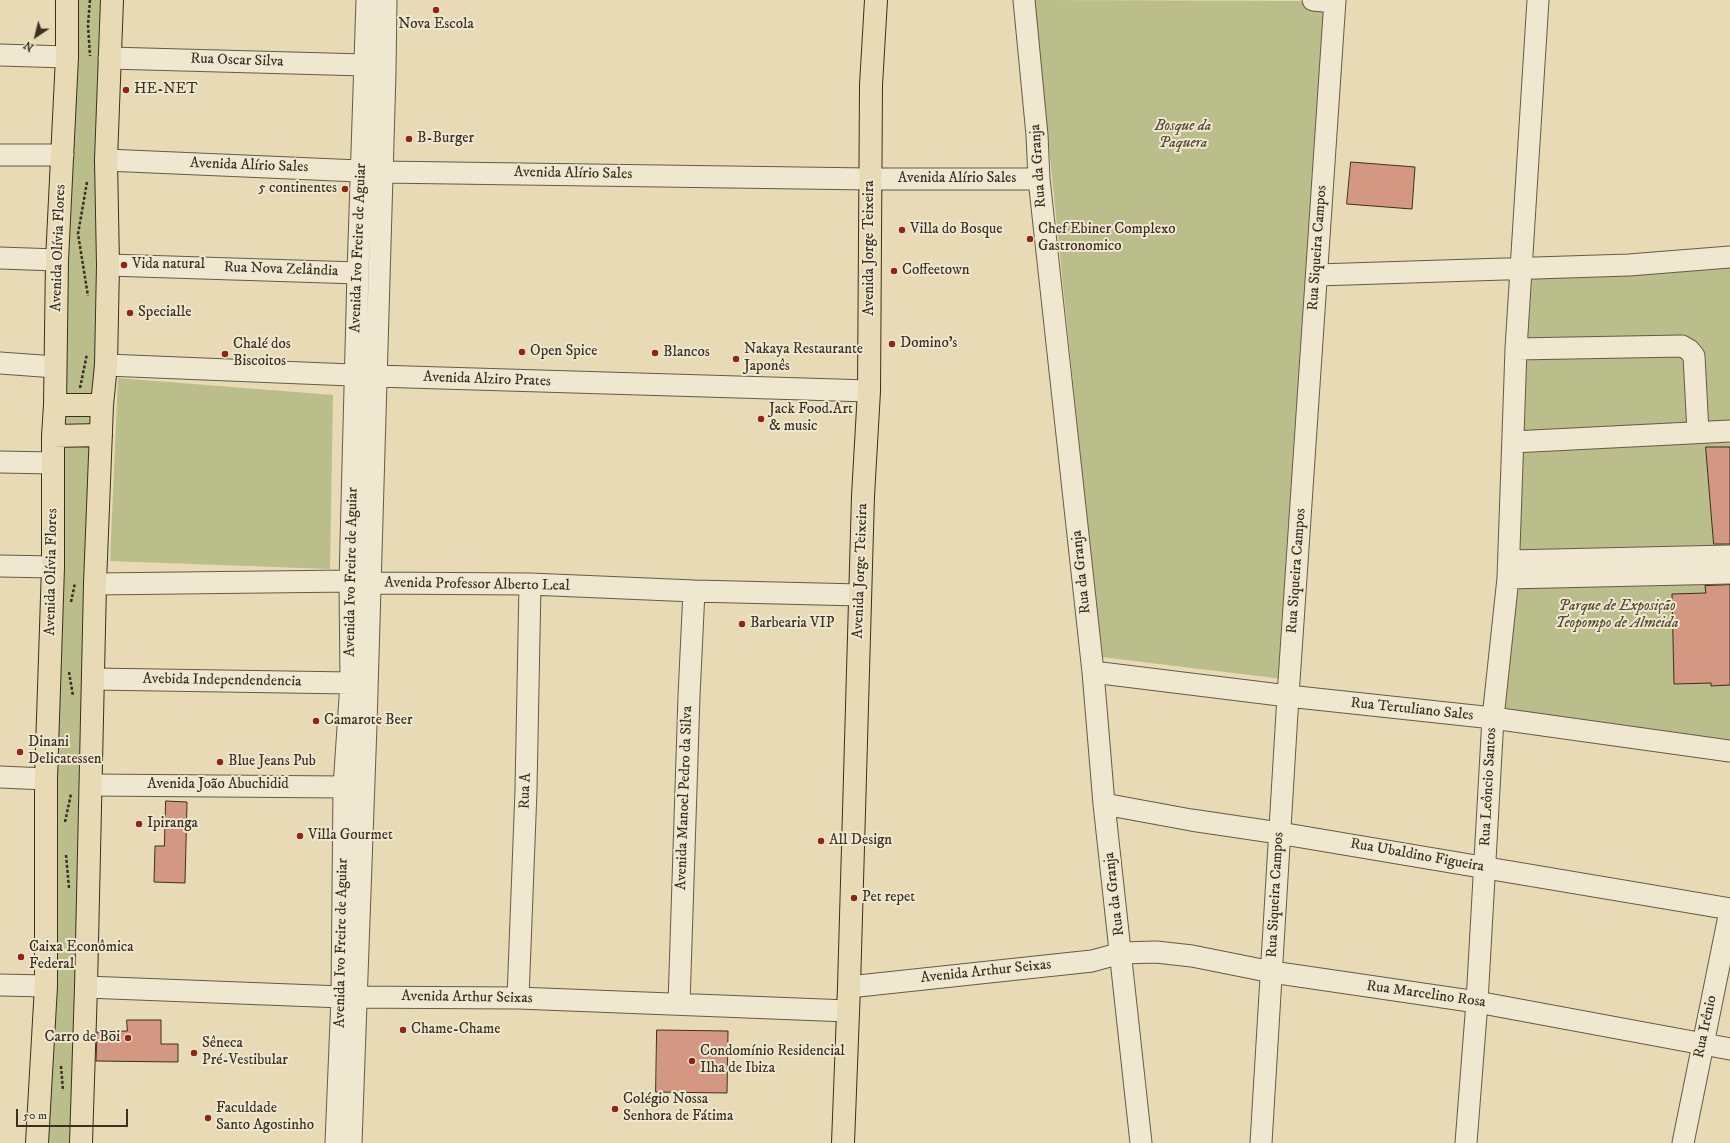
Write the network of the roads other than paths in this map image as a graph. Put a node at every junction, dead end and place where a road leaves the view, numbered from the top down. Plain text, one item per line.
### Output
1 (67, 0) edge
2 (112, 0) edge
3 (367, 0) edge
4 (386, 0) edge
5 (876, 0) edge
6 (1024, 0) edge
7 (1313, 0) edge
8 (1538, 0) edge
9 (1335, 1) edge
10 (0, 55) edge
11 (67, 58) junction
12 (109, 58) junction
13 (365, 65) junction
14 (0, 155) edge
15 (63, 155) junction
16 (106, 160) junction
17 (362, 170) junction
18 (382, 172) junction
19 (1039, 178) junction
20 (869, 179) junction
21 (1730, 257) edge
22 (0, 258) edge
23 (57, 260) junction
24 (108, 265) junction
25 (1522, 268) junction
26 (358, 273) junction
27 (1317, 275) junction
28 (1516, 349) junction
29 (0, 363) edge
30 (106, 365) junction
31 (55, 367) junction
32 (365, 376) junction
33 (869, 391) junction
34 (102, 404) junction
35 (55, 405) junction
36 (1730, 430) edge
37 (1698, 432) junction
38 (101, 435) junction
39 (52, 436) junction
40 (1513, 442) junction
41 (0, 462) edge
42 (52, 463) junction
43 (1730, 556) edge
44 (0, 566) edge
45 (53, 567) junction
46 (1508, 569) junction
47 (1730, 573) edge
48 (360, 582) junction
49 (95, 584) junction
50 (530, 584) junction
51 (694, 591) junction
52 (860, 595) junction
53 (1093, 672) junction
54 (93, 679) junction
55 (351, 683) junction
56 (1288, 696) junction
57 (1493, 718) junction
58 (1730, 751) edge
59 (0, 778) edge
60 (46, 779) junction
61 (91, 785) junction
62 (344, 787) junction
63 (1104, 804) junction
64 (1279, 833) junction
65 (1484, 868) junction
66 (1730, 910) edge
67 (1122, 953) junction
68 (1272, 972) junction
69 (0, 985) edge
70 (46, 986) junction
71 (86, 987) junction
72 (849, 988) junction
73 (349, 997) junction
74 (518, 998) junction
75 (1478, 1002) junction
76 (679, 1004) junction
77 (848, 1011) junction
78 (1703, 1044) junction
79 (1730, 1049) edge
80 (36, 1143) edge
81 (81, 1143) edge
82 (336, 1143) edge
83 (351, 1143) edge
84 (843, 1143) edge
85 (1141, 1143) edge
86 (1261, 1143) edge
87 (1466, 1143) edge
88 (1683, 1143) edge

1 - 11 main road, Avenida Olívia Flores
2 - 12 main road
3 - 13 street, Avenida Ivo Freire de Aguiar
4 - 18 street, Avenida Ivo Freire de Aguiar
5 - 20 main road, Avenida Jorge Teixeira
6 - 19 street, Rua da Granja
7 - 9 street
8 - 25 street, Rua Leôncio Santos
9 - 27 street, Rua Siqueira Campos
10 - 11 street
11 - 15 main road, Avenida Olívia Flores
12 - 13 street, Rua Oscar Silva
12 - 16 main road
13 - 17 street, Avenida Ivo Freire de Aguiar
14 - 15 street
15 - 23 main road, Avenida Olívia Flores
16 - 17 street, Avenida Alírio Sales
16 - 24 main road
17 - 18 street, Avenida Alírio Sales
17 - 26 street, Avenida Ivo Freire de Aguiar
18 - 20 street, Avenida Alírio Sales
18 - 32 street, Avenida Ivo Freire de Aguiar
19 - 20 street, Avenida Alírio Sales
19 - 53 street, Rua da Granja
20 - 33 main road, Avenida Jorge Teixeira
21 - 25 street
22 - 23 street
23 - 31 main road, Avenida Olívia Flores
24 - 26 street, Rua Nova Zelândia
24 - 30 main road
25 - 27 street
25 - 28 street, Rua Leôncio Santos
26 - 32 street, Avenida Ivo Freire de Aguiar
27 - 56 street, Rua Siqueira Campos
28 - 37 street
28 - 40 street, Rua Leôncio Santos
29 - 31 street
30 - 32 street, Avenida Alziro Prates
30 - 34 main road
31 - 35 main road, Avenida Olívia Flores
32 - 33 street, Avenida Alziro Prates
32 - 48 street, Avenida Ivo Freire de Aguiar
33 - 52 main road, Avenida Jorge Teixeira
34 - 35 main road
34 - 38 main road
35 - 39 main road, Avenida Olívia Flores
36 - 37 street
37 - 40 street
38 - 39 main road
38 - 49 main road
39 - 42 main road, Avenida Olívia Flores
40 - 46 street, Rua Leôncio Santos
41 - 42 street
42 - 45 main road, Avenida Olívia Flores
43 - 46 street
44 - 45 street
45 - 60 main road, Avenida Olívia Flores
46 - 47 street
46 - 57 street, Rua Leôncio Santos
48 - 49 street, Avenida Professor Alberto Leal
48 - 50 street, Avenida Professor Alberto Leal
48 - 55 street, Avenida Ivo Freire de Aguiar
48 - 73 street, Avenida Ivo Freire de Aguiar
49 - 54 main road
50 - 51 street, Avenida Professor Alberto Leal
50 - 74 street, Rua A
51 - 52 street, Avenida Professor Alberto Leal
51 - 76 street, Avenida Manoel Pedro da Silva
52 - 72 main road, Avenida Jorge Teixeira
53 - 56 street, Rua Tertuliano Sales
53 - 63 street, Rua da Granja
54 - 55 street, Avebida Independendencia
54 - 61 main road
55 - 62 street, Avenida Ivo Freire de Aguiar
56 - 57 street, Rua Tertuliano Sales
56 - 64 street, Rua Siqueira Campos
57 - 58 street, Rua Tertuliano Sales
57 - 65 street, Rua Leôncio Santos
59 - 60 street
60 - 70 main road, Avenida Olívia Flores
61 - 62 street, Avenida João Abuchidid
61 - 71 main road
62 - 73 street, Avenida Ivo Freire de Aguiar
63 - 64 street, Rua Ubaldino Figueira
63 - 67 street, Rua da Granja
64 - 65 street, Rua Ubaldino Figueira
64 - 68 street, Rua Siqueira Campos
65 - 66 street, Rua Ubaldino Figueira
65 - 75 street, Rua Leôncio Santos
66 - 78 street, Rua Irênio
67 - 68 street, Rua Marcelino Rosa
67 - 72 street, Avenida Arthur Seixas
67 - 85 street, Rua da Granja
68 - 75 street, Rua Marcelino Rosa
68 - 86 street, Rua Siqueira Campos
69 - 70 street
70 - 80 main road, Avenida Olívia Flores
71 - 73 street, Avenida Arthur Seixas
71 - 81 main road
72 - 77 main road, Avenida Jorge Teixeira
73 - 74 street, Avenida Arthur Seixas
73 - 82 street, Avenida Ivo Freire de Aguiar
73 - 83 street, Avenida Ivo Freire de Aguiar
74 - 76 street, Avenida Arthur Seixas
75 - 78 street, Rua Marcelino Rosa
75 - 87 street, Rua Leôncio Santos
76 - 77 street, Avenida Arthur Seixas
77 - 84 main road, Avenida Jorge Teixeira
78 - 79 street, Rua Marcelino Rosa
78 - 88 street, Rua Irênio

